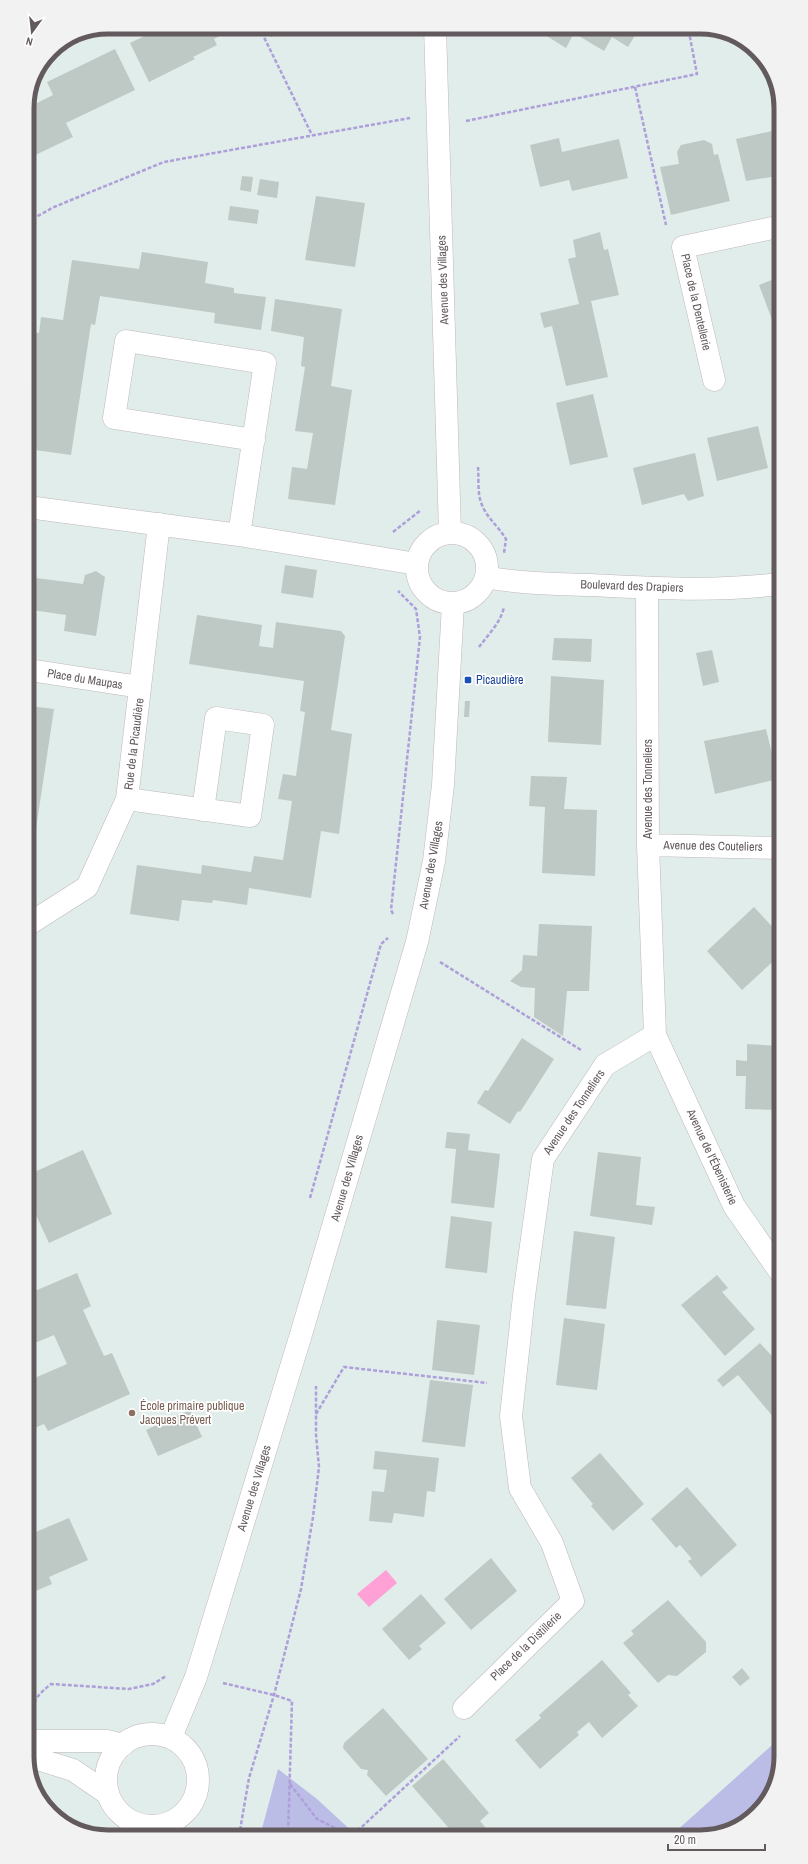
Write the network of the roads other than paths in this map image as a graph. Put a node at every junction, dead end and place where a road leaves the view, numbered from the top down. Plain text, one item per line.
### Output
1 (435, 34) edge
2 (774, 228) edge
3 (714, 380) dead end
4 (254, 440) junction
5 (34, 508) edge
6 (159, 524) junction
7 (450, 533) junction
8 (239, 536) junction
9 (417, 564) junction
10 (486, 577) junction
11 (774, 584) edge
12 (647, 588) junction
13 (453, 604) junction
14 (34, 671) edge
15 (140, 688) junction
16 (127, 799) junction
17 (203, 810) junction
18 (648, 845) junction
19 (774, 848) edge
20 (34, 921) edge
21 (655, 1035) junction
22 (774, 1263) edge
23 (566, 1578) joint
24 (464, 1708) dead end
25 (171, 1737) junction
26 (34, 1741) edge
27 (122, 1745) junction
28 (34, 1757) edge
29 (108, 1794) junction
30 (147, 1830) edge
31 (152, 1830) edge

1 - 7 street, Avenue des Villages
2 - 3 street, Place de la Dentellerie
4 - 4 street
4 - 8 street
5 - 6 street
6 - 8 street
6 - 15 street, Rue de la Picaudière
7 - 9 street
7 - 10 street
8 - 9 street
9 - 13 street
10 - 12 street, Boulevard des Drapiers
10 - 13 street
11 - 12 street, Boulevard des Drapiers
12 - 18 street, Avenue des Tonneliers
13 - 25 street, Avenue des Villages
14 - 15 street, Place du Maupas
15 - 16 street, Rue de la Picaudière
16 - 17 street
16 - 20 street, Rue de la Picaudière
17 - 17 street
18 - 19 street, Avenue des Couteliers
18 - 21 street, Avenue des Tonneliers
21 - 22 street, Avenue de l'Ébenisterie
21 - 23 street, Avenue des Tonneliers
23 - 24 street, Place de la Distillerie
25 - 27 street
25 - 31 street
26 - 27 street
27 - 29 street
28 - 29 street
29 - 30 street

